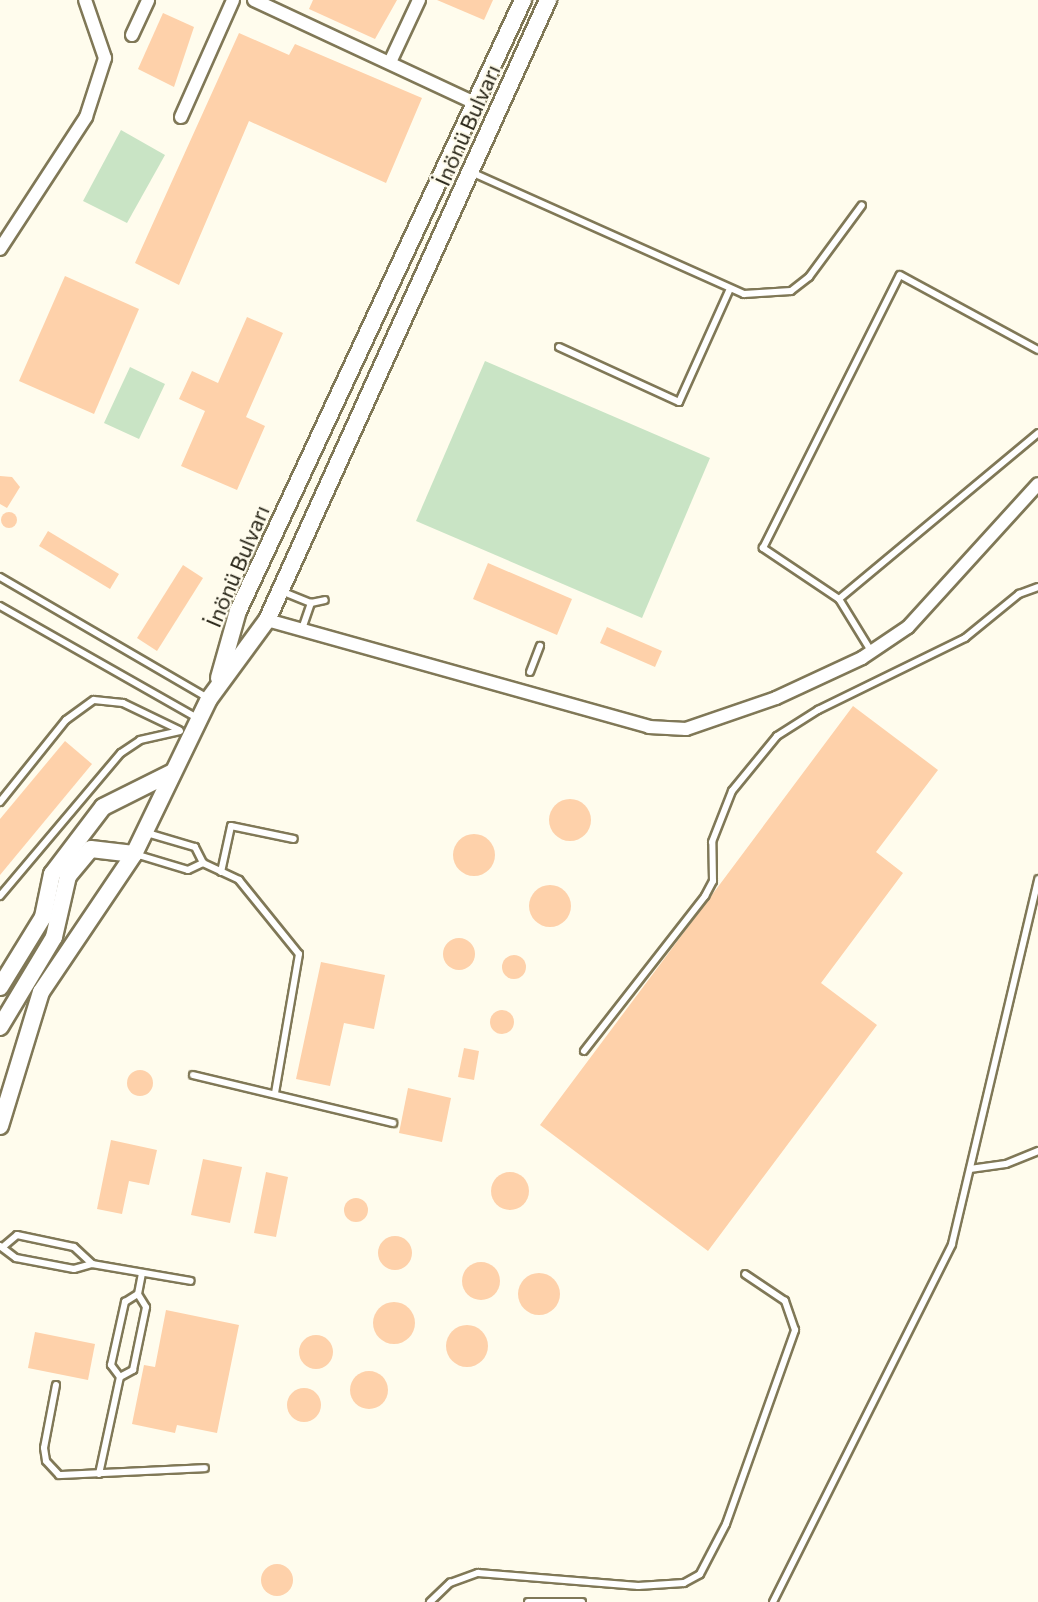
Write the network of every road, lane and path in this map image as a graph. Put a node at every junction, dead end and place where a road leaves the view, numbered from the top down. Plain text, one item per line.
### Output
1 (85, 0) edge
2 (148, 0) edge
3 (233, 0) edge
4 (254, 0) edge
5 (419, 0) edge
6 (523, 0) edge
7 (548, 0) edge
8 (132, 34) dead end
9 (391, 60) junction
10 (475, 103) junction
11 (182, 117) dead end
12 (470, 172) junction
13 (862, 205) dead end
14 (0, 249) edge
15 (729, 291) junction
16 (559, 347) dead end
17 (1038, 350) edge
18 (1038, 433) edge
19 (1038, 484) edge
20 (0, 577) edge
21 (1038, 587) edge
22 (280, 591) junction
23 (839, 599) junction
24 (325, 600) dead end
25 (311, 603) junction
26 (0, 606) edge
27 (267, 620) junction
28 (302, 629) junction
29 (540, 646) dead end
30 (871, 652) junction
31 (530, 672) dead end
32 (213, 693) junction
33 (199, 719) junction
34 (185, 733) junction
35 (173, 772) junction
36 (0, 802) edge
37 (143, 832) junction
38 (294, 839) dead end
39 (134, 854) junction
40 (203, 863) junction
41 (221, 872) junction
42 (1038, 879) edge
43 (0, 896) edge
44 (22, 952) junction
45 (38, 963) junction
46 (1, 985) edge
47 (19, 994) junction
48 (1, 1024) edge
49 (584, 1051) dead end
50 (193, 1075) dead end
51 (275, 1093) junction
52 (393, 1123) dead end
53 (0, 1126) edge
54 (1038, 1151) edge
55 (970, 1169) junction
56 (2, 1246) edge
57 (92, 1264) junction
58 (141, 1273) junction
59 (745, 1274) dead end
60 (191, 1281) dead end
61 (138, 1294) junction
62 (120, 1377) junction
63 (56, 1386) dead end
64 (205, 1468) dead end
65 (99, 1474) junction
66 (430, 1602) edge
67 (528, 1602) edge
68 (582, 1602) edge
69 (773, 1602) edge

1 - 14 street
2 - 8 street
3 - 11 street
4 - 9 street
5 - 9 street
6 - 10 street, İnönü Bulvarı
7 - 12 street, İnönü Bulvarı
9 - 10 street
10 - 32 street, İnönü Bulvarı
12 - 15 lane
12 - 22 street, İnönü Bulvarı
13 - 15 lane
15 - 16 lane
17 - 23 lane
18 - 23 lane
19 - 30 street
20 - 32 lane
21 - 49 lane
22 - 25 lane
22 - 27 street, İnönü Bulvarı
23 - 30 lane
24 - 25 lane
25 - 28 lane
26 - 33 lane
27 - 28 street
27 - 32 street, İnönü Bulvarı
28 - 30 street
29 - 31 lane
32 - 33 street
33 - 34 street
34 - 35 street
34 - 36 lane
34 - 43 lane
35 - 37 street
35 - 44 street
37 - 39 street
37 - 40 lane
38 - 41 lane
39 - 40 lane
39 - 45 street
39 - 53 street
40 - 41 lane
41 - 51 lane
42 - 55 lane
44 - 45 street
44 - 46 street
45 - 47 street
46 - 47 street
47 - 48 street
50 - 51 lane
51 - 52 lane
54 - 55 lane
55 - 69 lane
56 - 57 lane
56 - 57 lane
57 - 58 lane
58 - 60 lane
58 - 61 lane
59 - 66 lane
61 - 62 lane
61 - 62 lane
62 - 65 lane
63 - 65 lane
64 - 65 lane
67 - 68 lane

